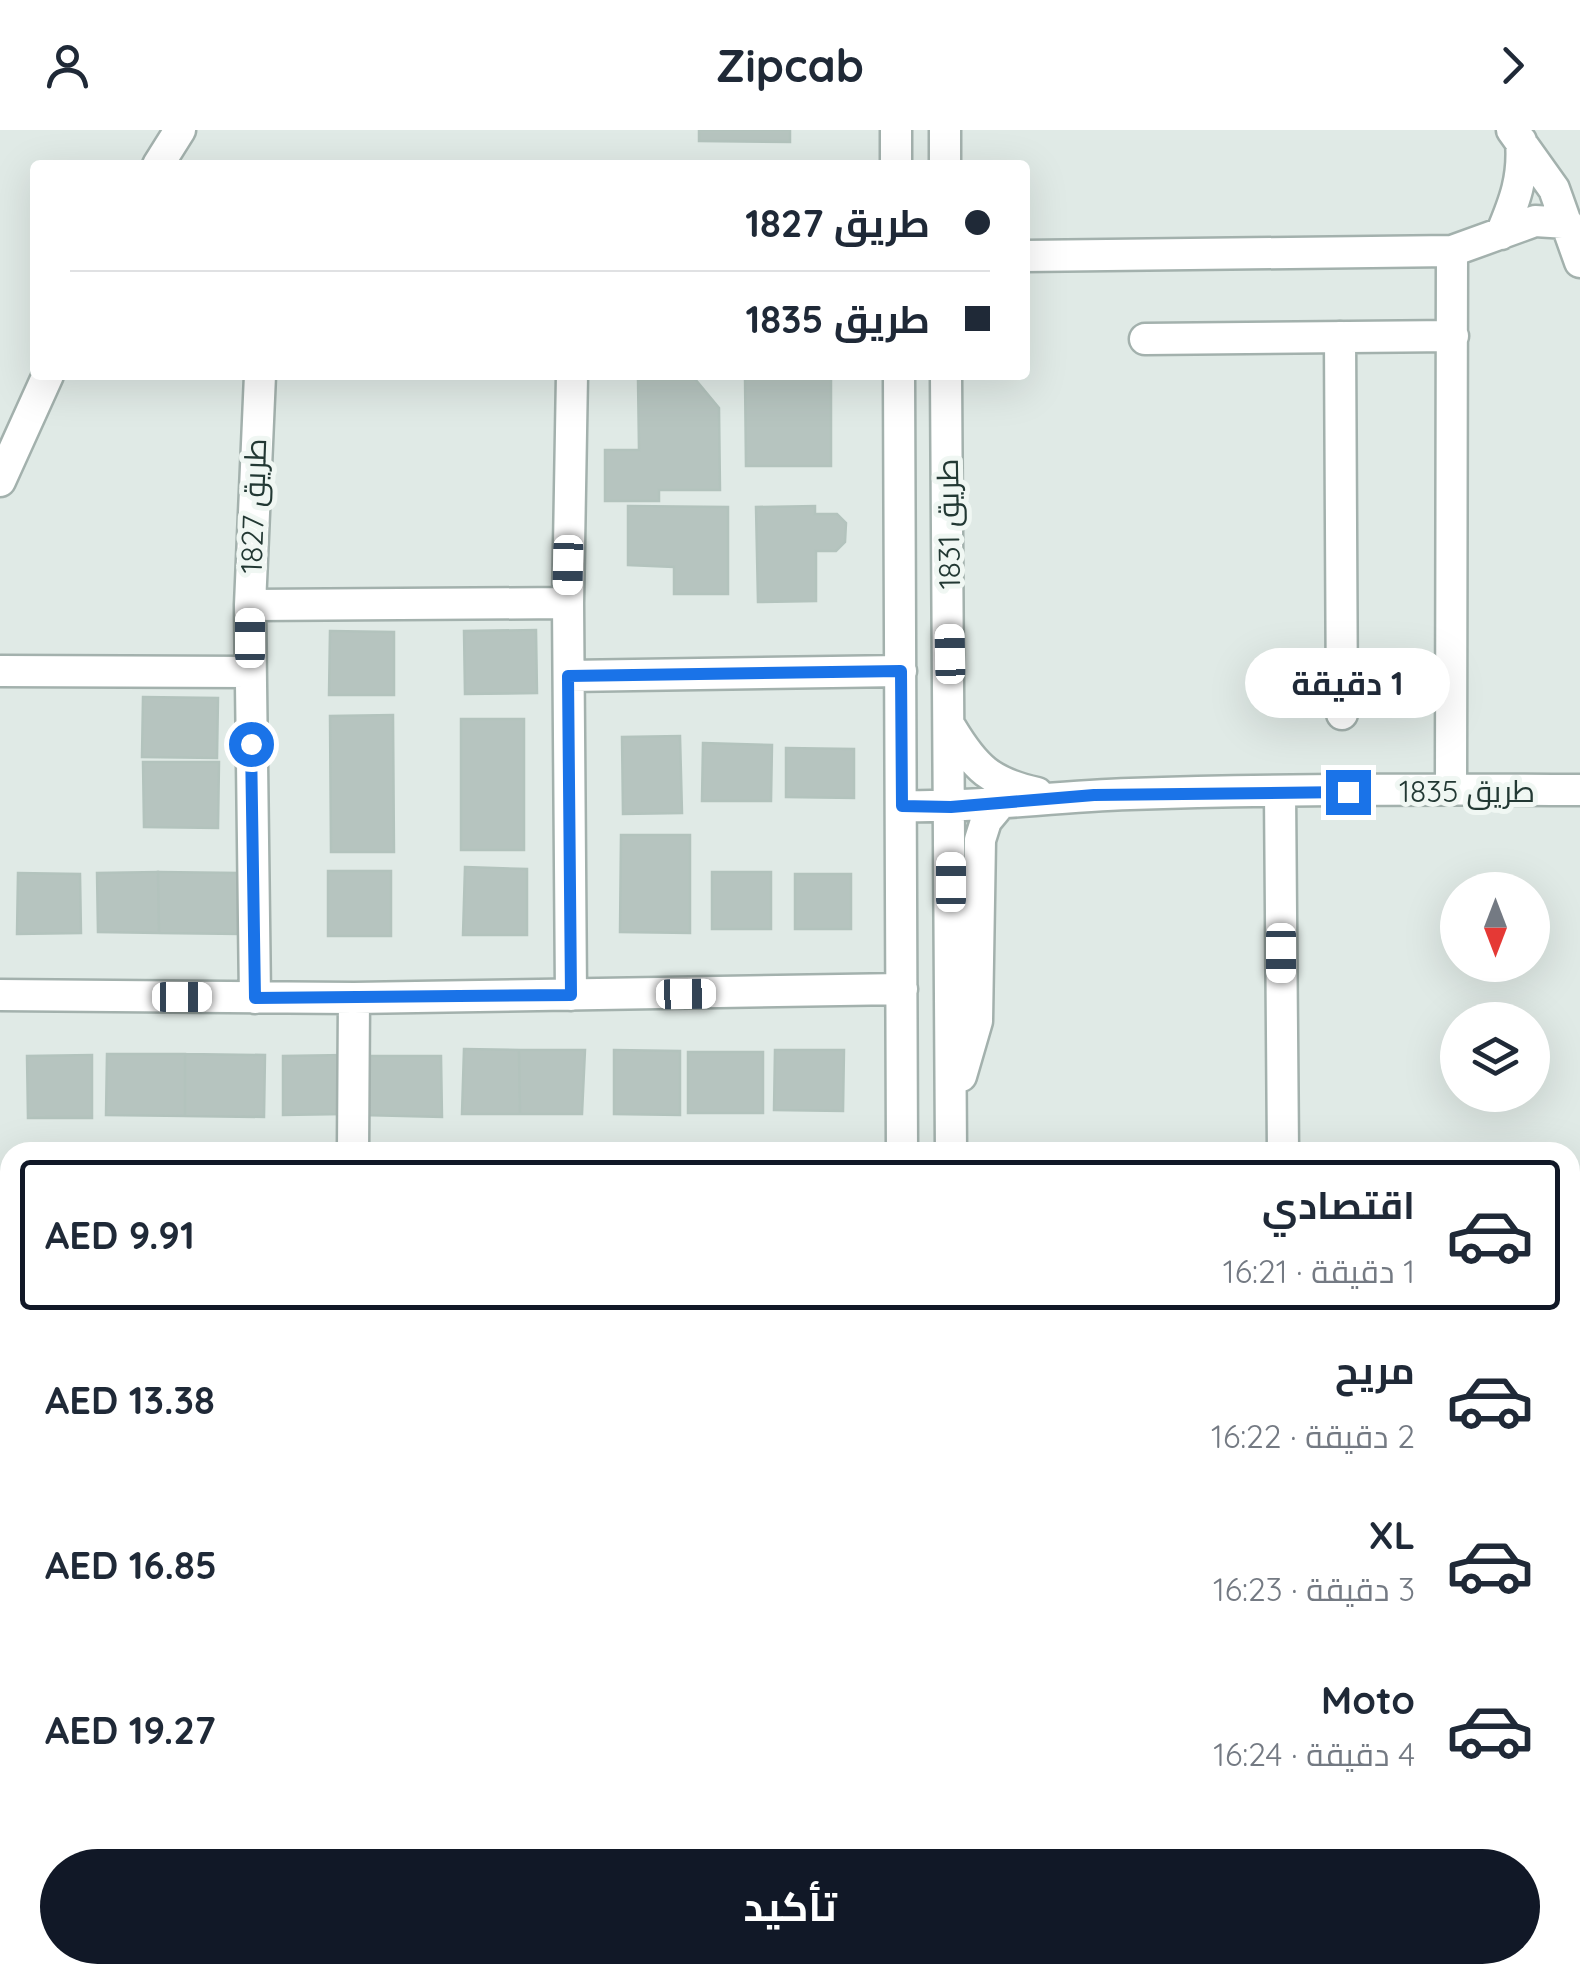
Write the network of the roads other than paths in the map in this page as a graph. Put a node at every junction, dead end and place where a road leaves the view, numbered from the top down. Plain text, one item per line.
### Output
1 (896, 130) edge
2 (945, 130) edge
3 (1517, 135) edge
4 (896, 160) edge
5 (945, 160) edge
6 (1567, 223) junction
7 (1501, 234) junction
8 (1452, 251) junction
9 (1030, 256) edge
10 (1580, 262) edge
11 (1452, 336) junction
12 (1340, 337) junction
13 (1145, 339) dead end
14 (46, 380) edge
15 (260, 380) edge
16 (572, 380) edge
17 (899, 380) edge
18 (946, 380) edge
19 (0, 481) edge
20 (568, 603) junction
21 (250, 605) junction
22 (0, 670) edge
23 (901, 671) junction
24 (250, 672) junction
25 (568, 676) junction
26 (1342, 714) dead end
27 (951, 728) junction
28 (1450, 790) junction
29 (1580, 790) edge
30 (1280, 793) junction
31 (1055, 796) junction
32 (1002, 803) junction
33 (902, 806) junction
34 (951, 807) junction
35 (902, 989) junction
36 (0, 995) edge
37 (571, 995) junction
38 (255, 998) junction
39 (354, 998) junction
40 (951, 1108) junction
41 (352, 1142) edge
42 (901, 1142) edge
43 (951, 1142) edge
44 (1282, 1142) edge

1 - 4 street
2 - 5 street
3 - 6 street
3 - 7 street
6 - 7 street
6 - 10 street
7 - 8 street
8 - 9 street
8 - 11 street
11 - 12 street
11 - 28 street
12 - 13 street
12 - 26 street
14 - 19 street
15 - 21 street, طريق 1827
16 - 20 street
17 - 23 street, طريق 1831
18 - 27 street, طريق 1831
20 - 21 street
20 - 25 street
21 - 24 street, طريق 1827
22 - 24 street
23 - 25 street
23 - 33 street, طريق 1831
24 - 38 street, طريق 1827
25 - 37 street
27 - 31 street, طريق 1835
27 - 34 street, طريق 1831
28 - 29 street, طريق 1835
28 - 30 street, طريق 1835
30 - 31 street, طريق 1835
30 - 44 street
31 - 32 street, طريق 1835
32 - 34 street, طريق 1835
32 - 40 street
33 - 34 street, طريق 1835
33 - 35 street, طريق 1831
34 - 40 street, طريق 1831
35 - 37 street
35 - 42 street, طريق 1831
36 - 38 street
37 - 39 street
38 - 39 street
39 - 41 street
40 - 43 street, طريق 1831

